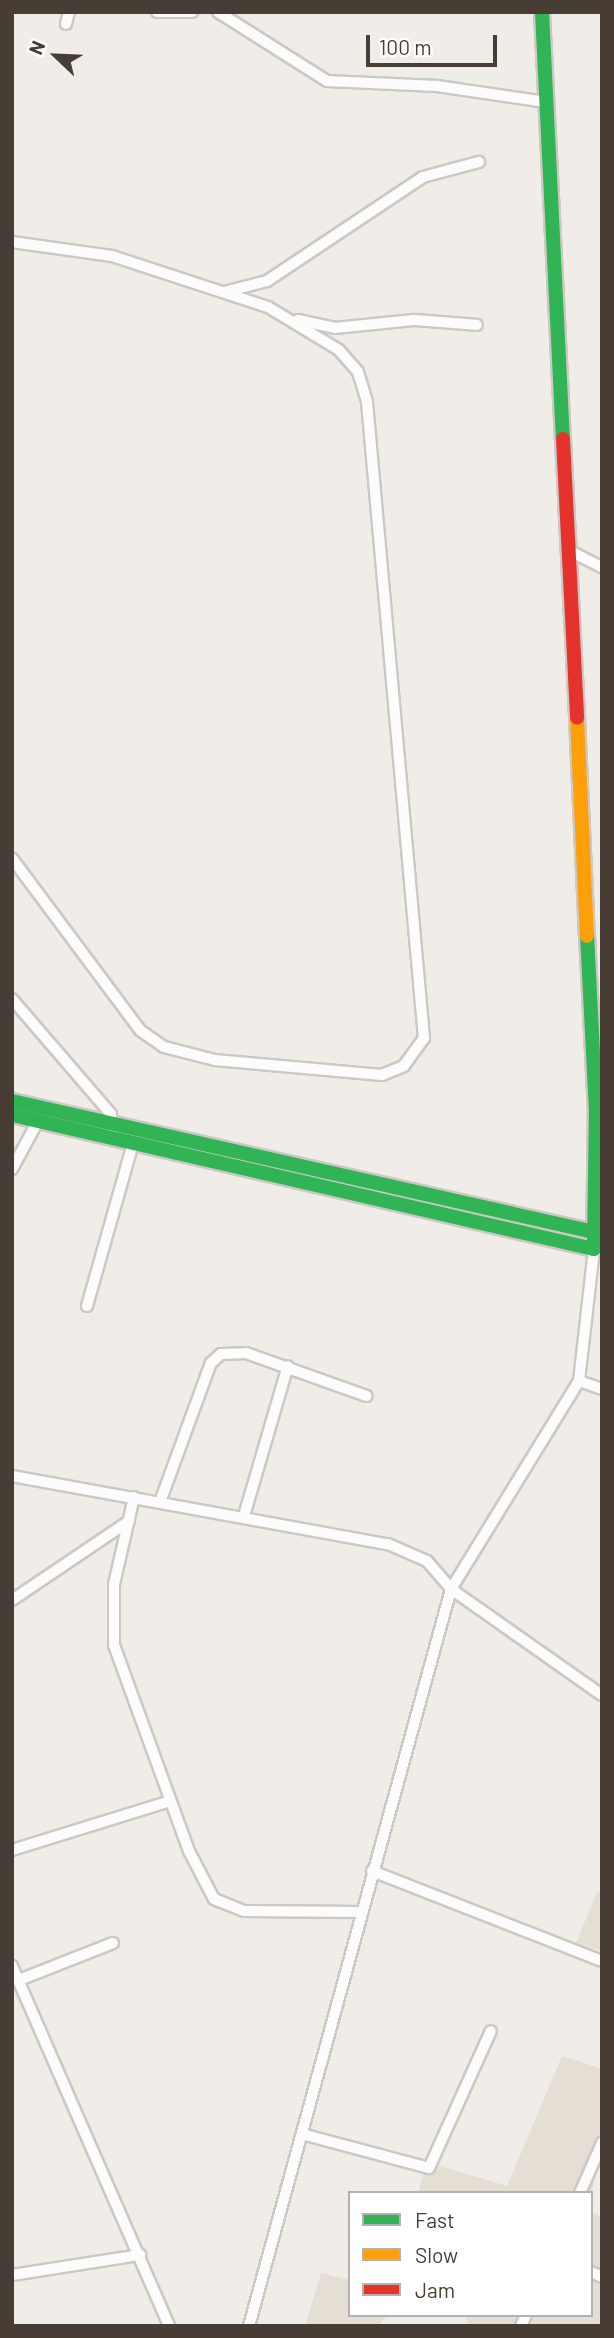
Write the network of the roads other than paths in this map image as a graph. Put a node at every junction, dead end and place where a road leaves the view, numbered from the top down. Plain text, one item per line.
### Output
1 (69, 12) edge
2 (157, 12) edge
3 (192, 12) edge
4 (218, 12) edge
5 (542, 12) edge
6 (66, 24) dead end
7 (546, 102) junction
8 (479, 162) dead end
9 (12, 242) edge
10 (224, 292) junction
11 (289, 318) junction
12 (477, 325) dead end
13 (570, 551) junction
14 (602, 567) edge
15 (12, 858) edge
16 (12, 999) edge
17 (602, 1031) edge
18 (593, 1049) junction
19 (12, 1101) edge
20 (12, 1115) edge
21 (38, 1121) junction
22 (113, 1131) junction
23 (133, 1143) junction
24 (12, 1169) edge
25 (594, 1232) junction
26 (594, 1249) junction
27 (87, 1306) dead end
28 (288, 1366) junction
29 (579, 1381) junction
30 (602, 1389) edge
31 (368, 1395) dead end
32 (12, 1476) edge
33 (134, 1497) junction
34 (160, 1503) junction
35 (244, 1516) junction
36 (129, 1521) junction
37 (451, 1589) junction
38 (12, 1600) edge
39 (602, 1695) edge
40 (170, 1801) junction
41 (12, 1850) edge
42 (372, 1871) junction
43 (361, 1912) junction
44 (113, 1943) dead end
45 (602, 1961) edge
46 (12, 1966) edge
47 (19, 1980) junction
48 (491, 2031) dead end
49 (302, 2134) junction
50 (602, 2143) edge
51 (581, 2191) edge
52 (140, 2255) junction
53 (12, 2275) edge
54 (169, 2326) edge
55 (248, 2326) edge

1 - 6 street
2 - 3 street
4 - 7 street
5 - 7 street
7 - 13 street
8 - 10 street
9 - 10 street
10 - 11 street
11 - 12 street
11 - 15 street
13 - 14 street
13 - 18 street
16 - 22 street
17 - 18 street
18 - 25 street
19 - 22 street
20 - 21 street
21 - 22 street
21 - 24 street
22 - 23 street
22 - 25 street
23 - 26 street
23 - 27 street
25 - 26 street
26 - 29 street
28 - 31 street
28 - 34 street
28 - 35 street
29 - 30 street
29 - 37 street
32 - 33 street
33 - 34 street
33 - 36 street
34 - 35 street
35 - 37 street
36 - 38 street
36 - 40 street
37 - 39 street
37 - 42 street
40 - 41 street
40 - 43 street
42 - 43 street
42 - 45 street
43 - 49 street
44 - 47 street
46 - 47 street
47 - 52 street
48 - 49 street
49 - 55 street
50 - 51 street
52 - 53 street
52 - 54 street

